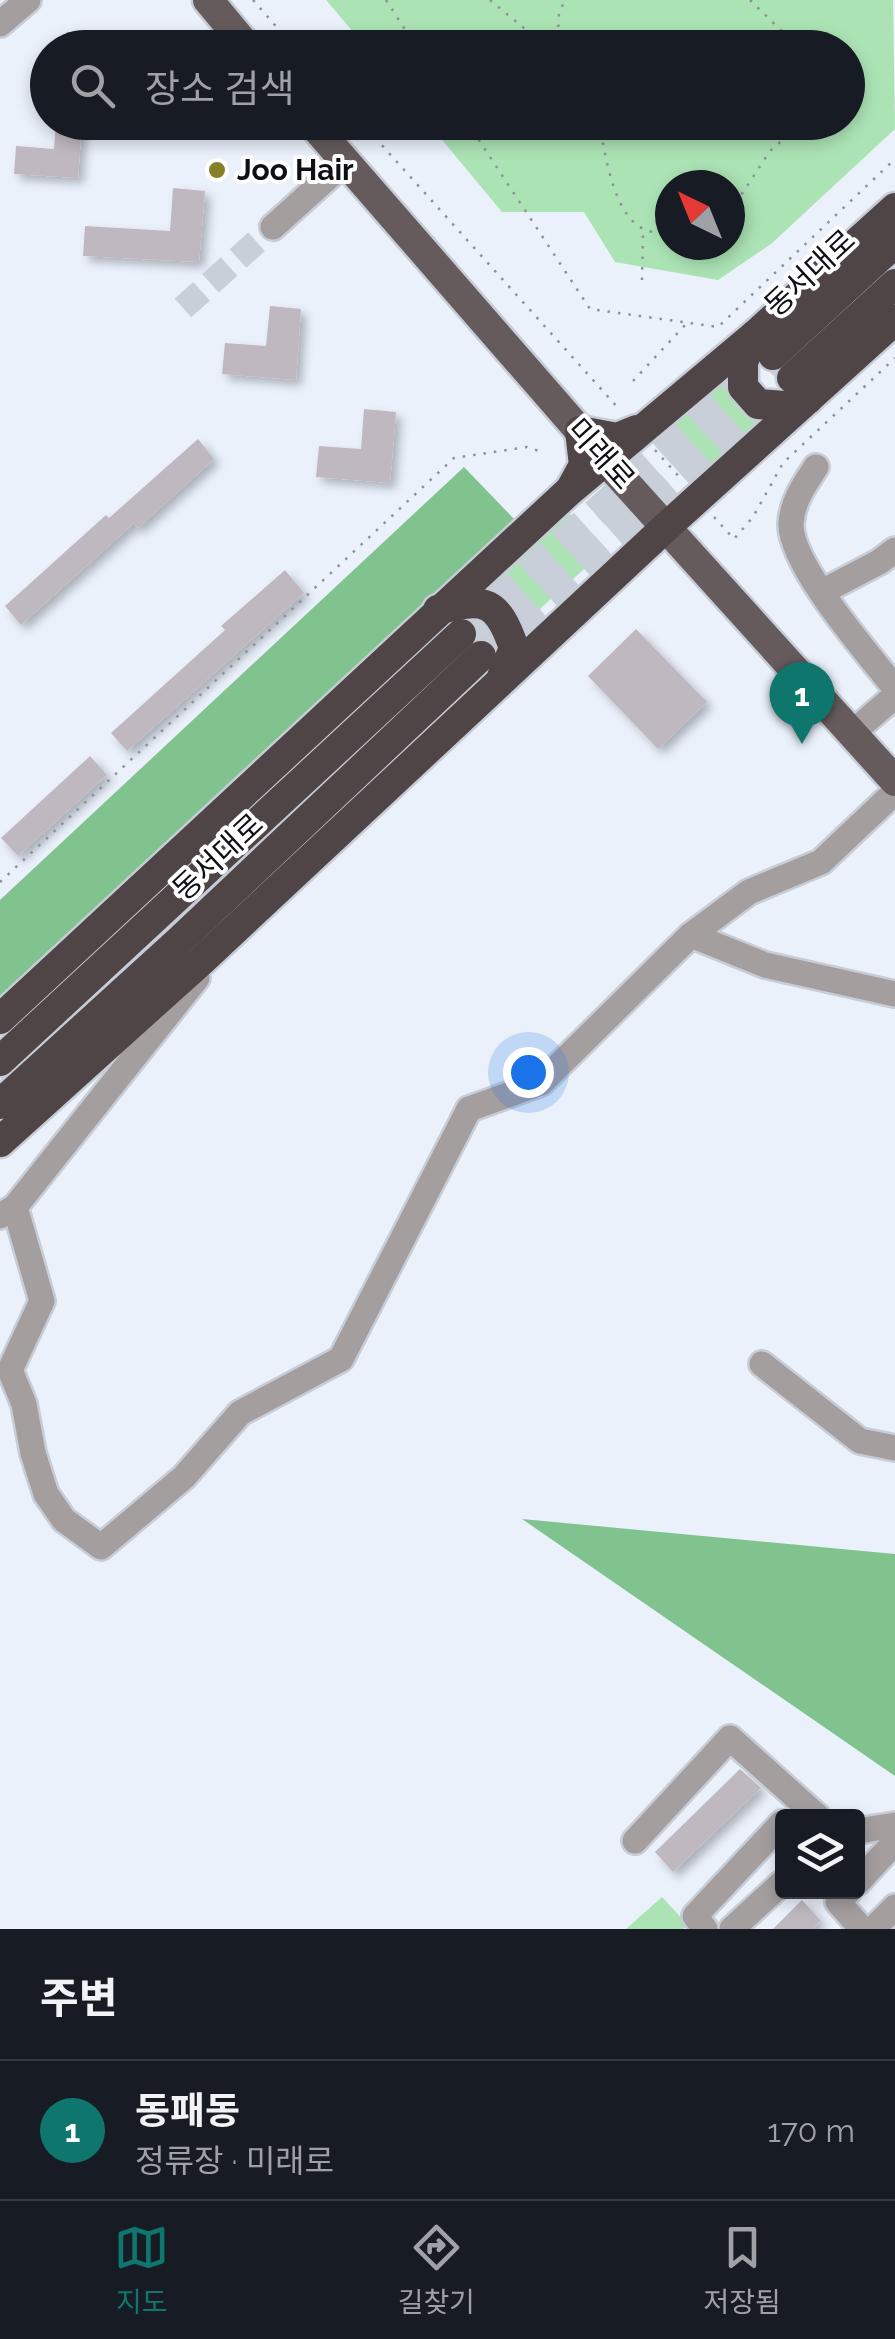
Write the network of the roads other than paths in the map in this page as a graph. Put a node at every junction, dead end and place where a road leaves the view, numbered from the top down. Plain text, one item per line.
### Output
1 (28, 0) edge
2 (208, 0) edge
3 (0, 24) edge
4 (233, 30) edge
5 (326, 140) edge
6 (345, 162) junction
7 (895, 208) edge
8 (273, 226) tunnel mouth
9 (895, 243) edge
10 (895, 284) edge
11 (895, 320) edge
12 (783, 367) junction
13 (580, 431) junction
14 (645, 432) junction
15 (605, 460) junction
16 (816, 468) dead end
17 (568, 492) junction
18 (666, 526) junction
19 (895, 550) edge
20 (822, 592) junction
21 (438, 610) junction
22 (481, 657) junction
23 (895, 692) edge
24 (852, 733) junction
25 (895, 781) edge
26 (895, 792) edge
27 (239, 925) junction
28 (691, 935) junction
29 (895, 994) edge
30 (0, 1019) edge
31 (0, 1061) edge
32 (0, 1104) edge
33 (0, 1142) edge
34 (8, 1212) edge
35 (762, 1364) dead end
36 (5, 1370) edge
37 (895, 1448) edge
38 (800, 1809) edge
39 (895, 1825) edge
40 (865, 1829) edge
41 (775, 1830) edge
42 (635, 1841) dead end
43 (895, 1842) edge
44 (865, 1874) edge
45 (775, 1889) edge
46 (841, 1899) edge
47 (895, 1907) edge
48 (860, 1927) edge
49 (705, 1929) edge
50 (732, 1929) edge

1 - 3 street
2 - 4 main road
5 - 6 main road, 미래로
6 - 8 street
6 - 13 main road, 미래로
7 - 12 highway
9 - 12 highway, 동서대로
10 - 12 highway
11 - 12 highway
12 - 14 highway
12 - 18 highway
13 - 14 highway
13 - 15 main road, 미래로
13 - 17 highway
14 - 15 highway
15 - 17 highway
15 - 18 main road, 미래로
16 - 20 street
17 - 21 highway
18 - 22 highway
18 - 24 main road, 미래로
19 - 20 street
20 - 23 street
21 - 22 highway
21 - 30 highway
22 - 27 highway
22 - 31 highway, 동서대로
22 - 32 highway, 동서대로
23 - 24 street
24 - 25 main road, 미래로
26 - 28 street
27 - 33 highway
27 - 34 street
28 - 29 street
28 - 36 street
34 - 36 street
35 - 37 street
38 - 42 street
39 - 40 street
41 - 49 street
43 - 44 street
45 - 50 street
46 - 48 street
47 - 48 street

